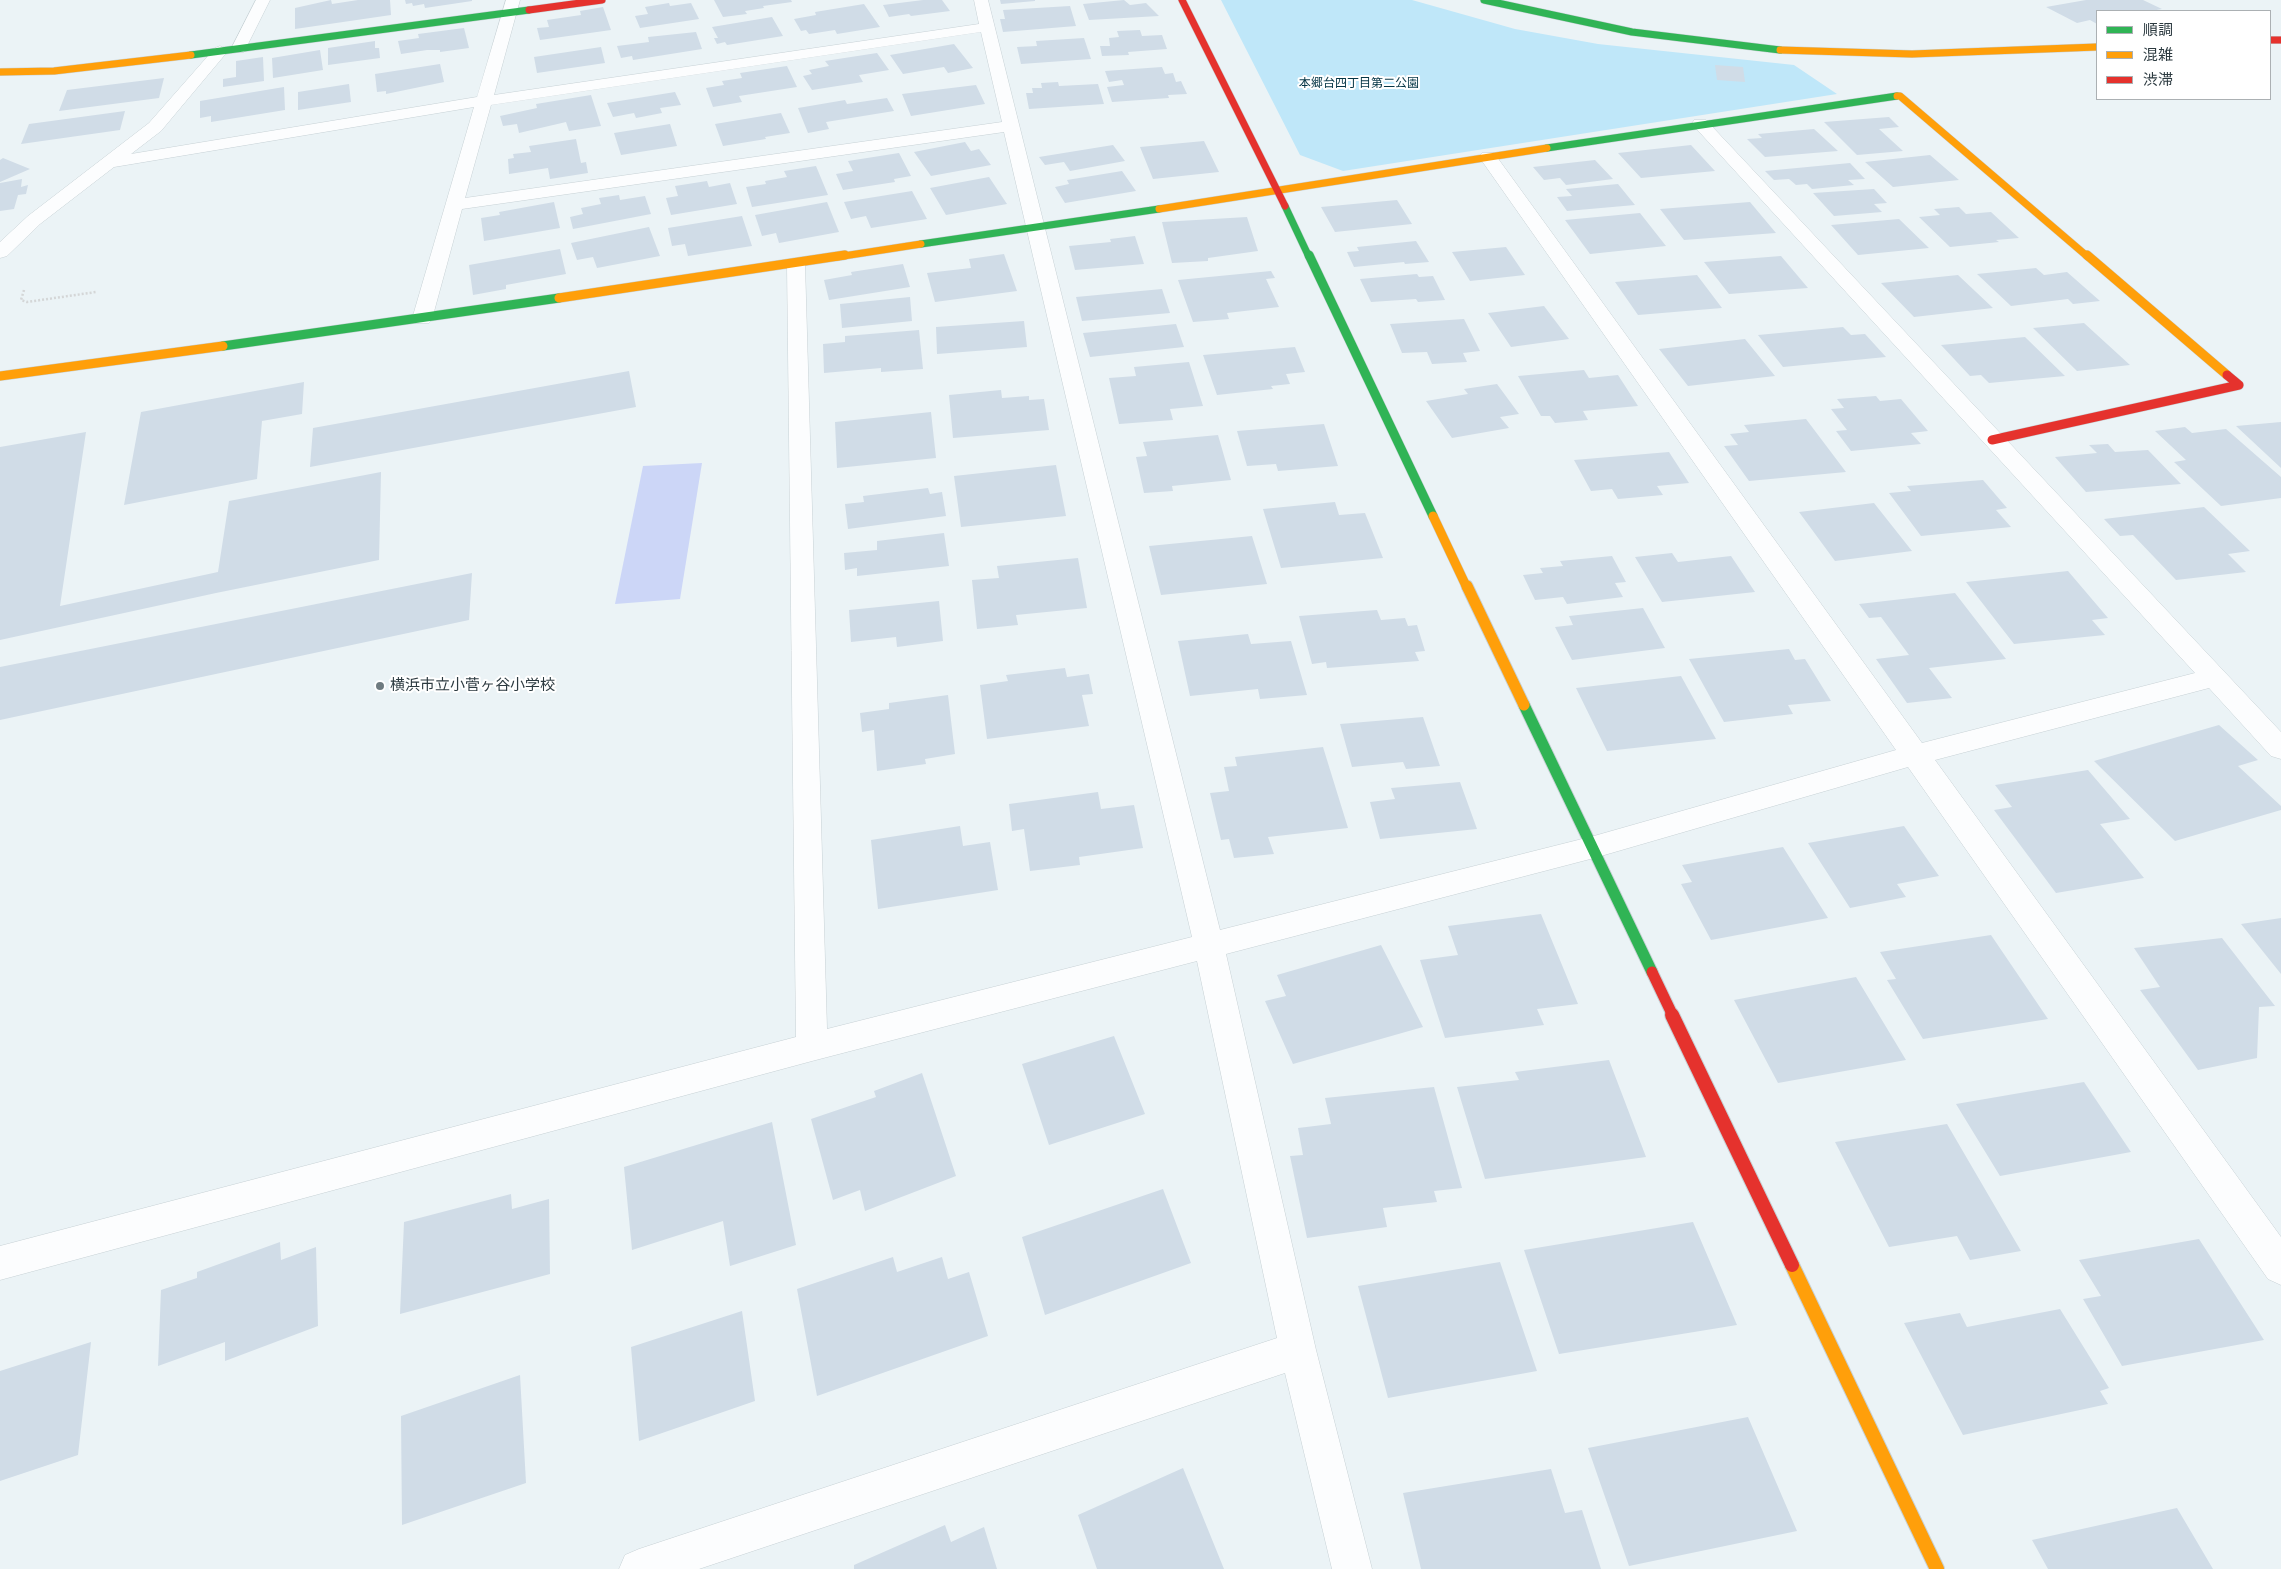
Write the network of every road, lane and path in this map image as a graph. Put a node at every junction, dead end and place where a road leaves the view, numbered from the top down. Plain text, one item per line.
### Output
1 (263, 0) edge
2 (602, 0) edge
3 (981, 0) edge
4 (1182, 0) edge
5 (1484, 0) edge
6 (512, 6) edge
7 (987, 26) junction
8 (2096, 47) edge
9 (239, 49) junction
10 (220, 51) junction
11 (0, 72) edge
12 (484, 101) junction
13 (1700, 124) junction
14 (1011, 126) junction
15 (1488, 157) junction
16 (112, 162) junction
17 (1278, 191) junction
18 (453, 205) junction
19 (1035, 227) junction
20 (0, 252) edge
21 (796, 264) junction
22 (96, 292) dead end
23 (27, 302) dead end
24 (422, 319) junction
25 (0, 376) edge
26 (1992, 440) junction
27 (2216, 677) junction
28 (2281, 748) edge
29 (1914, 755) junction
30 (1594, 848) junction
31 (1209, 945) junction
32 (812, 1046) junction
33 (0, 1263) edge
34 (2281, 1267) edge
35 (1298, 1350) junction
36 (639, 1569) edge
37 (1352, 1569) edge
38 (1937, 1569) edge

1 - 9 street
2 - 6 street
3 - 7 street
4 - 17 street
5 - 8 street
6 - 9 street
6 - 12 street
7 - 12 street
7 - 14 street
9 - 10 street
10 - 11 street
10 - 16 street
12 - 16 street
12 - 18 street
13 - 15 street
13 - 26 street
13 - 26 street
14 - 18 street
14 - 19 street
15 - 17 street
15 - 29 street
16 - 20 street
17 - 19 street
17 - 30 street
18 - 24 street
19 - 21 street
19 - 31 street
21 - 24 street
21 - 32 street
22 - 23 path
24 - 25 street
26 - 27 street
27 - 28 street
27 - 29 street
29 - 30 street
29 - 34 street
30 - 31 street
30 - 38 street
31 - 32 street
31 - 35 street
32 - 33 street
35 - 36 street
35 - 37 street

